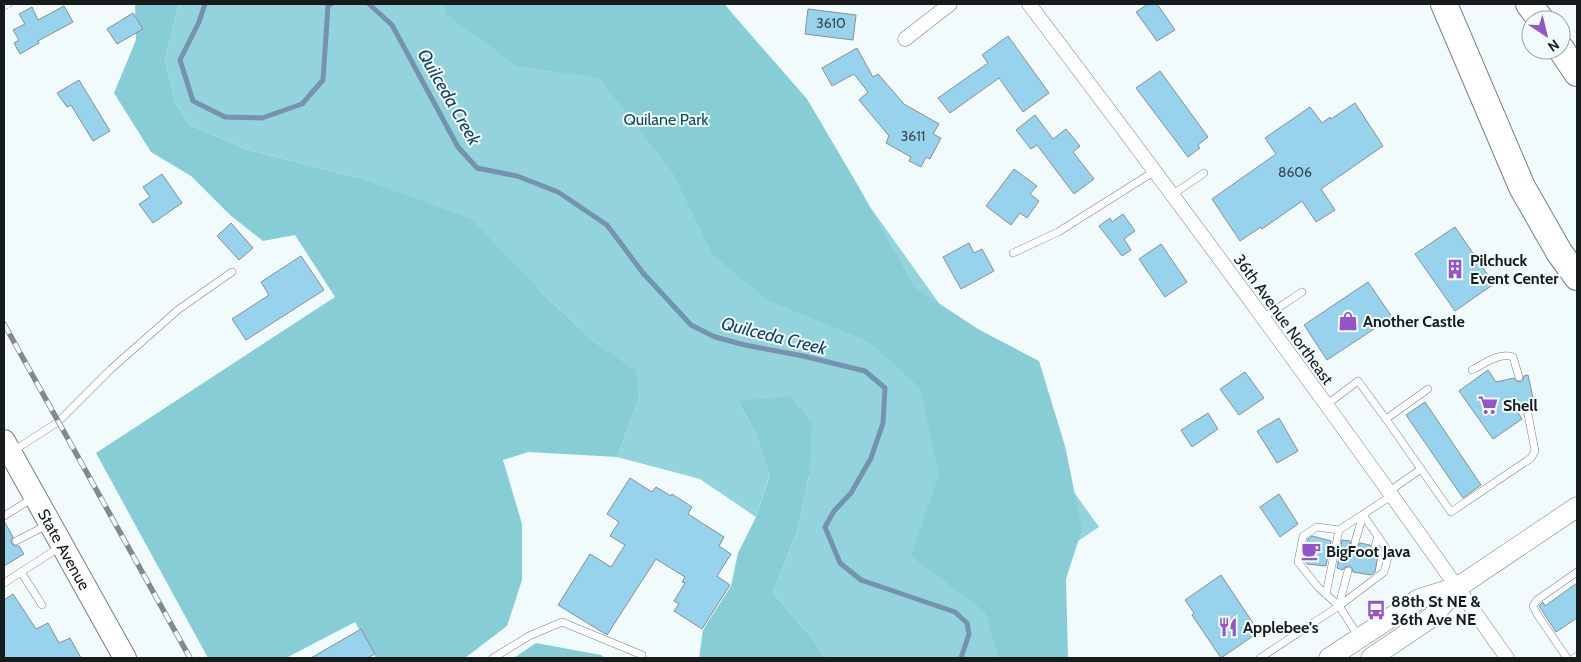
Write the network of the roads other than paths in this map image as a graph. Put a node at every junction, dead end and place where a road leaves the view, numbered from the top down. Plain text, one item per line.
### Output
1 (8, 4) edge
2 (950, 4) edge
3 (1029, 4) edge
4 (1444, 4) edge
5 (4, 6) edge
6 (905, 39) dead end
7 (1568, 60) edge
8 (1577, 73) edge
9 (1155, 171) junction
10 (1204, 173) dead end
11 (1172, 195) junction
12 (1013, 253) dead end
13 (232, 272) dead end
14 (1577, 277) edge
15 (1302, 292) dead end
16 (1262, 319) junction
17 (1472, 370) dead end
18 (1519, 377) dead end
19 (1428, 389) dead end
20 (1326, 405) junction
21 (1526, 409) dead end
22 (1386, 419) junction
23 (10, 455) edge
24 (1421, 469) junction
25 (1390, 494) junction
26 (35, 497) junction
27 (1577, 507) edge
28 (1363, 515) junction
29 (4, 516) edge
30 (50, 524) junction
31 (1340, 530) junction
32 (1378, 536) junction
33 (16, 541) dead end
34 (1355, 542) dead end
35 (63, 546) junction
36 (1375, 546) dead end
37 (1348, 571) dead end
38 (21, 572) junction
39 (1577, 572) edge
40 (1368, 575) dead end
41 (4, 583) edge
42 (1365, 586) junction
43 (1458, 587) junction
44 (1326, 594) junction
45 (42, 605) dead end
46 (1339, 606) junction
47 (1359, 637) junction
48 (642, 655) dead end
49 (1577, 656) edge
50 (125, 658) edge
51 (493, 658) edge
52 (1260, 658) edge
53 (1329, 658) edge
54 (1371, 658) edge
55 (1507, 658) edge
56 (1567, 658) edge
57 (1574, 658) edge

1 - 5 lane
2 - 6 street
3 - 9 street, 36th Avenue Northeast
4 - 14 highway
7 - 8 highway
9 - 11 street, 36th Avenue Northeast
9 - 12 lane
10 - 11 lane
11 - 16 street, 36th Avenue Northeast
13 - 23 lane
15 - 16 lane
16 - 20 street, 36th Avenue Northeast
17 - 18 lane
19 - 22 lane
20 - 22 lane
20 - 25 street, 36th Avenue Northeast
21 - 24 lane
22 - 24 lane
23 - 26 main road, State Avenue
24 - 25 lane
25 - 28 lane
25 - 43 street, 36th Avenue Northeast
26 - 29 lane
26 - 30 main road, State Avenue
27 - 43 main road
28 - 31 lane
28 - 32 lane
28 - 34 lane
30 - 33 lane
30 - 35 main road, State Avenue
31 - 44 lane
31 - 44 lane
32 - 36 lane
32 - 42 lane
35 - 38 lane
35 - 50 main road, State Avenue
37 - 46 lane
38 - 41 lane
38 - 45 lane
39 - 56 lane
40 - 42 lane
42 - 46 lane
43 - 47 main road
43 - 54 main road
43 - 55 street, 36th Avenue Northeast
44 - 46 lane
46 - 47 lane
46 - 52 lane
47 - 53 main road
48 - 51 lane
49 - 57 lane

